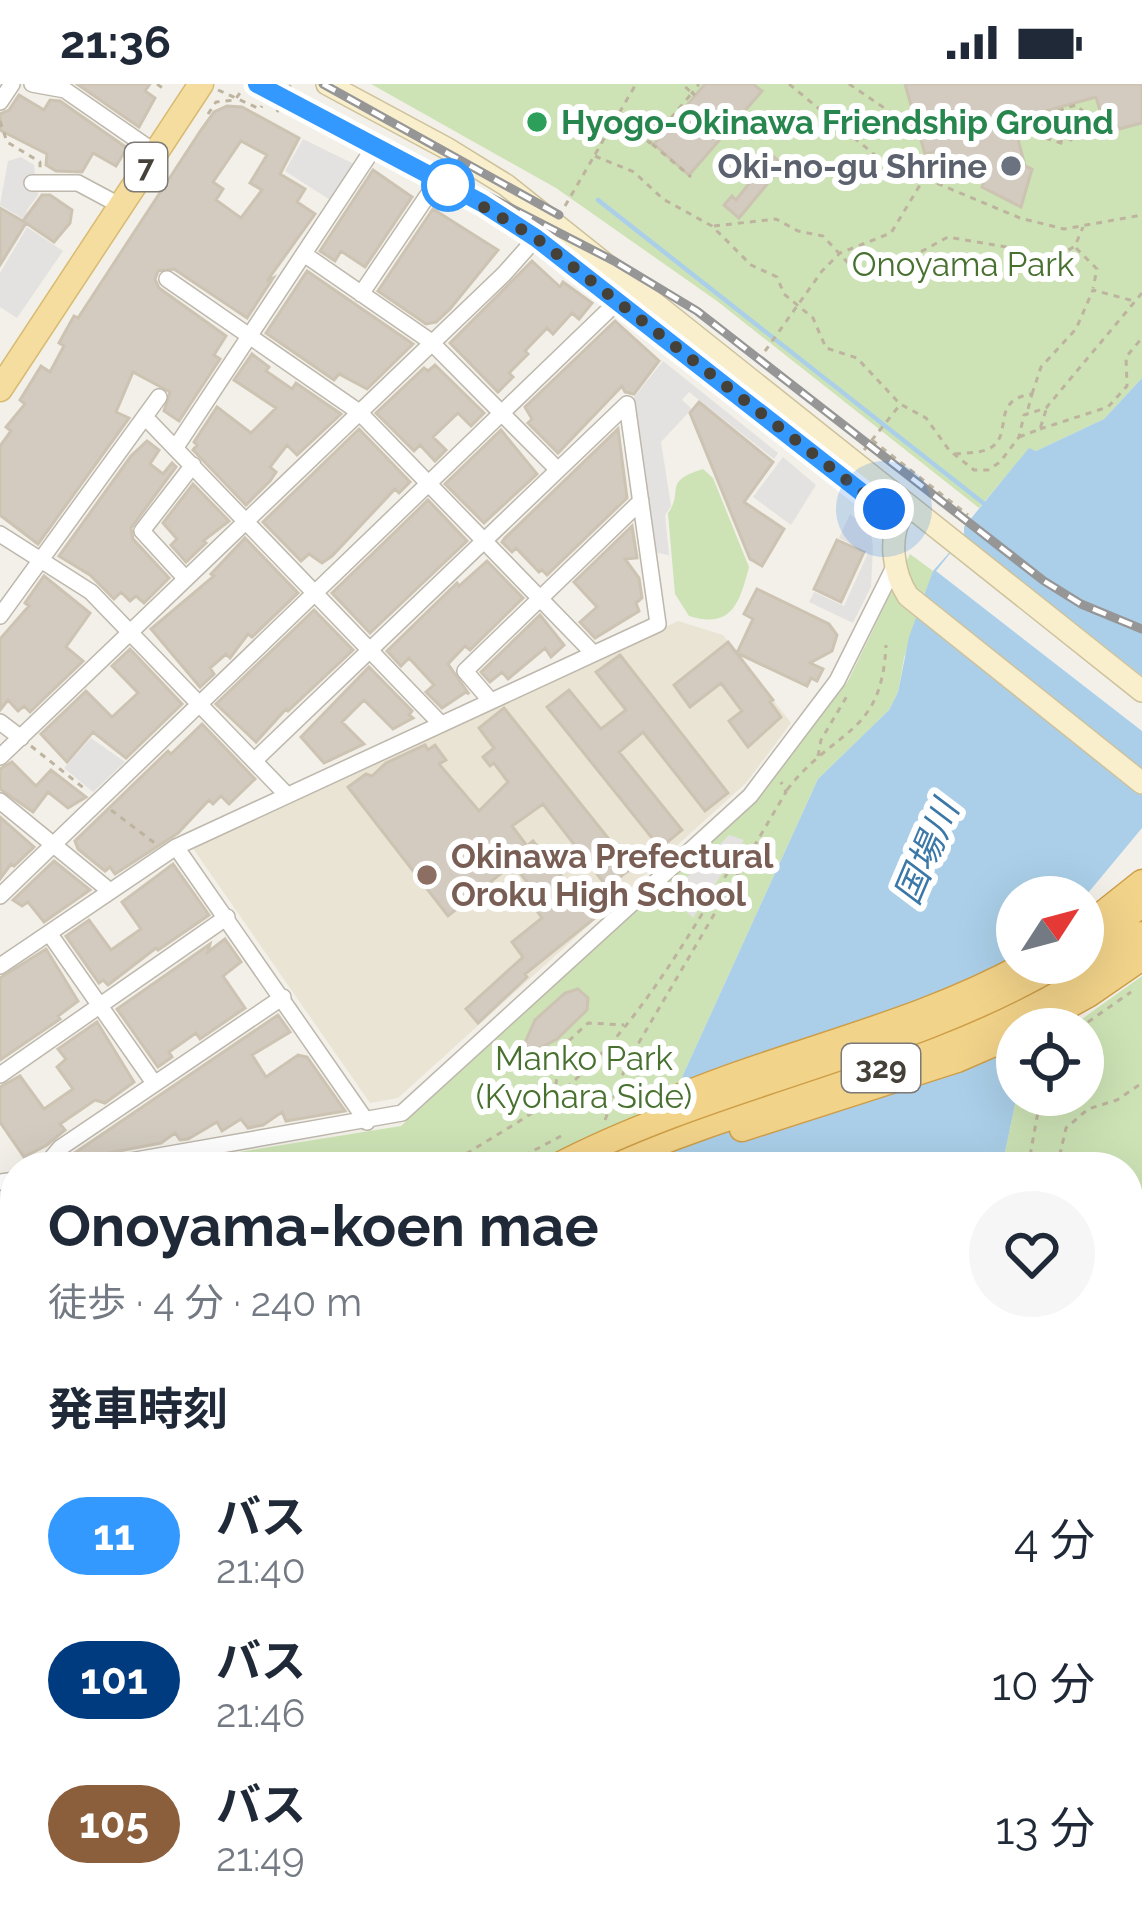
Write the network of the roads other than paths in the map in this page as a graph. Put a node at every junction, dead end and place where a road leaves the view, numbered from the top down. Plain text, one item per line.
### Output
1 (12, 84) edge
2 (32, 84) edge
3 (204, 84) edge
4 (327, 84) edge
5 (260, 94) edge
6 (0, 102) edge
7 (375, 146) junction
8 (156, 154) junction
9 (438, 180) junction
10 (37, 183) road end
11 (121, 206) junction
12 (536, 238) junction
13 (304, 254) junction
14 (167, 279) dead end
15 (361, 295) junction
16 (616, 302) junction
17 (248, 336) junction
18 (430, 341) junction
19 (4, 375) edge
20 (159, 397) dead end
21 (359, 412) junction
22 (500, 412) junction
23 (145, 417) junction
24 (176, 447) junction
25 (193, 465) junction
26 (558, 470) junction
27 (429, 483) junction
28 (641, 501) junction
29 (903, 513) junction
30 (246, 521) junction
31 (0, 534) edge
32 (484, 540) junction
33 (40, 560) junction
34 (896, 563) junction
35 (186, 579) junction
36 (315, 592) junction
37 (539, 599) junction
38 (0, 616) edge
39 (130, 632) junction
40 (370, 650) junction
41 (592, 652) junction
42 (1142, 691) edge
43 (489, 699) junction
44 (200, 704) junction
45 (0, 722) edge
46 (440, 722) junction
47 (21, 738) junction
48 (0, 757) edge
49 (254, 761) junction
50 (1142, 783) edge
51 (286, 794) junction
52 (0, 801) edge
53 (53, 844) junction
54 (176, 847) junction
55 (1142, 882) edge
56 (110, 891) junction
57 (0, 896) edge
58 (1142, 905) edge
59 (1104, 913) edge
60 (227, 916) junction
61 (49, 933) junction
62 (1104, 933) edge
63 (1142, 934) edge
64 (1142, 958) edge
65 (0, 965) edge
66 (996, 978) edge
67 (1023, 984) edge
68 (283, 997) junction
69 (100, 1006) junction
70 (1065, 1008) edge
71 (996, 1043) edge
72 (0, 1076) edge
73 (154, 1083) junction
74 (367, 1122) junction
75 (57, 1152) edge
76 (186, 1152) edge
77 (564, 1152) edge
78 (589, 1152) edge
79 (640, 1152) edge
80 (678, 1152) edge

1 - 6 street
2 - 8 street
3 - 8 main road, 7
4 - 29 main road
5 - 7 main road
7 - 9 main road
7 - 13 street
8 - 11 main road, 7
9 - 12 main road
9 - 15 street
10 - 11 street
11 - 19 main road, 7
12 - 16 main road
12 - 18 street
13 - 15 street
13 - 17 street
14 - 17 street
15 - 18 street
16 - 22 street
16 - 29 main road
17 - 21 street
17 - 24 street
18 - 21 street
18 - 22 street
20 - 23 street
21 - 27 street
21 - 30 street
22 - 26 street
22 - 27 street
23 - 24 street
23 - 33 street
24 - 25 street
25 - 30 street
25 - 35 street
26 - 28 street
26 - 32 street
27 - 32 street
27 - 36 street
28 - 37 street
28 - 41 street
29 - 34 main road
29 - 42 main road
30 - 35 street
30 - 36 street
31 - 33 street
32 - 37 street
32 - 40 street
33 - 38 street
33 - 39 street
34 - 50 main road
34 - 74 street
35 - 39 street
36 - 40 street
36 - 44 street
37 - 41 street
37 - 43 street
39 - 44 street
39 - 47 street
40 - 46 street
40 - 49 street
41 - 43 street
43 - 46 street
44 - 49 street
44 - 53 street
45 - 47 street
46 - 51 street
47 - 48 street
49 - 51 street
51 - 54 street
52 - 53 street
53 - 56 street
53 - 57 street
54 - 56 street
54 - 60 street
55 - 59 highway
56 - 61 street
58 - 62 highway
60 - 68 street
60 - 69 street
61 - 65 street
61 - 69 street
63 - 79 highway, 329
64 - 70 highway
66 - 77 highway, bridge
67 - 78 highway, 329, bridge
68 - 73 street
68 - 74 street
69 - 72 street
69 - 73 street
71 - 80 highway
73 - 75 street
74 - 76 street

